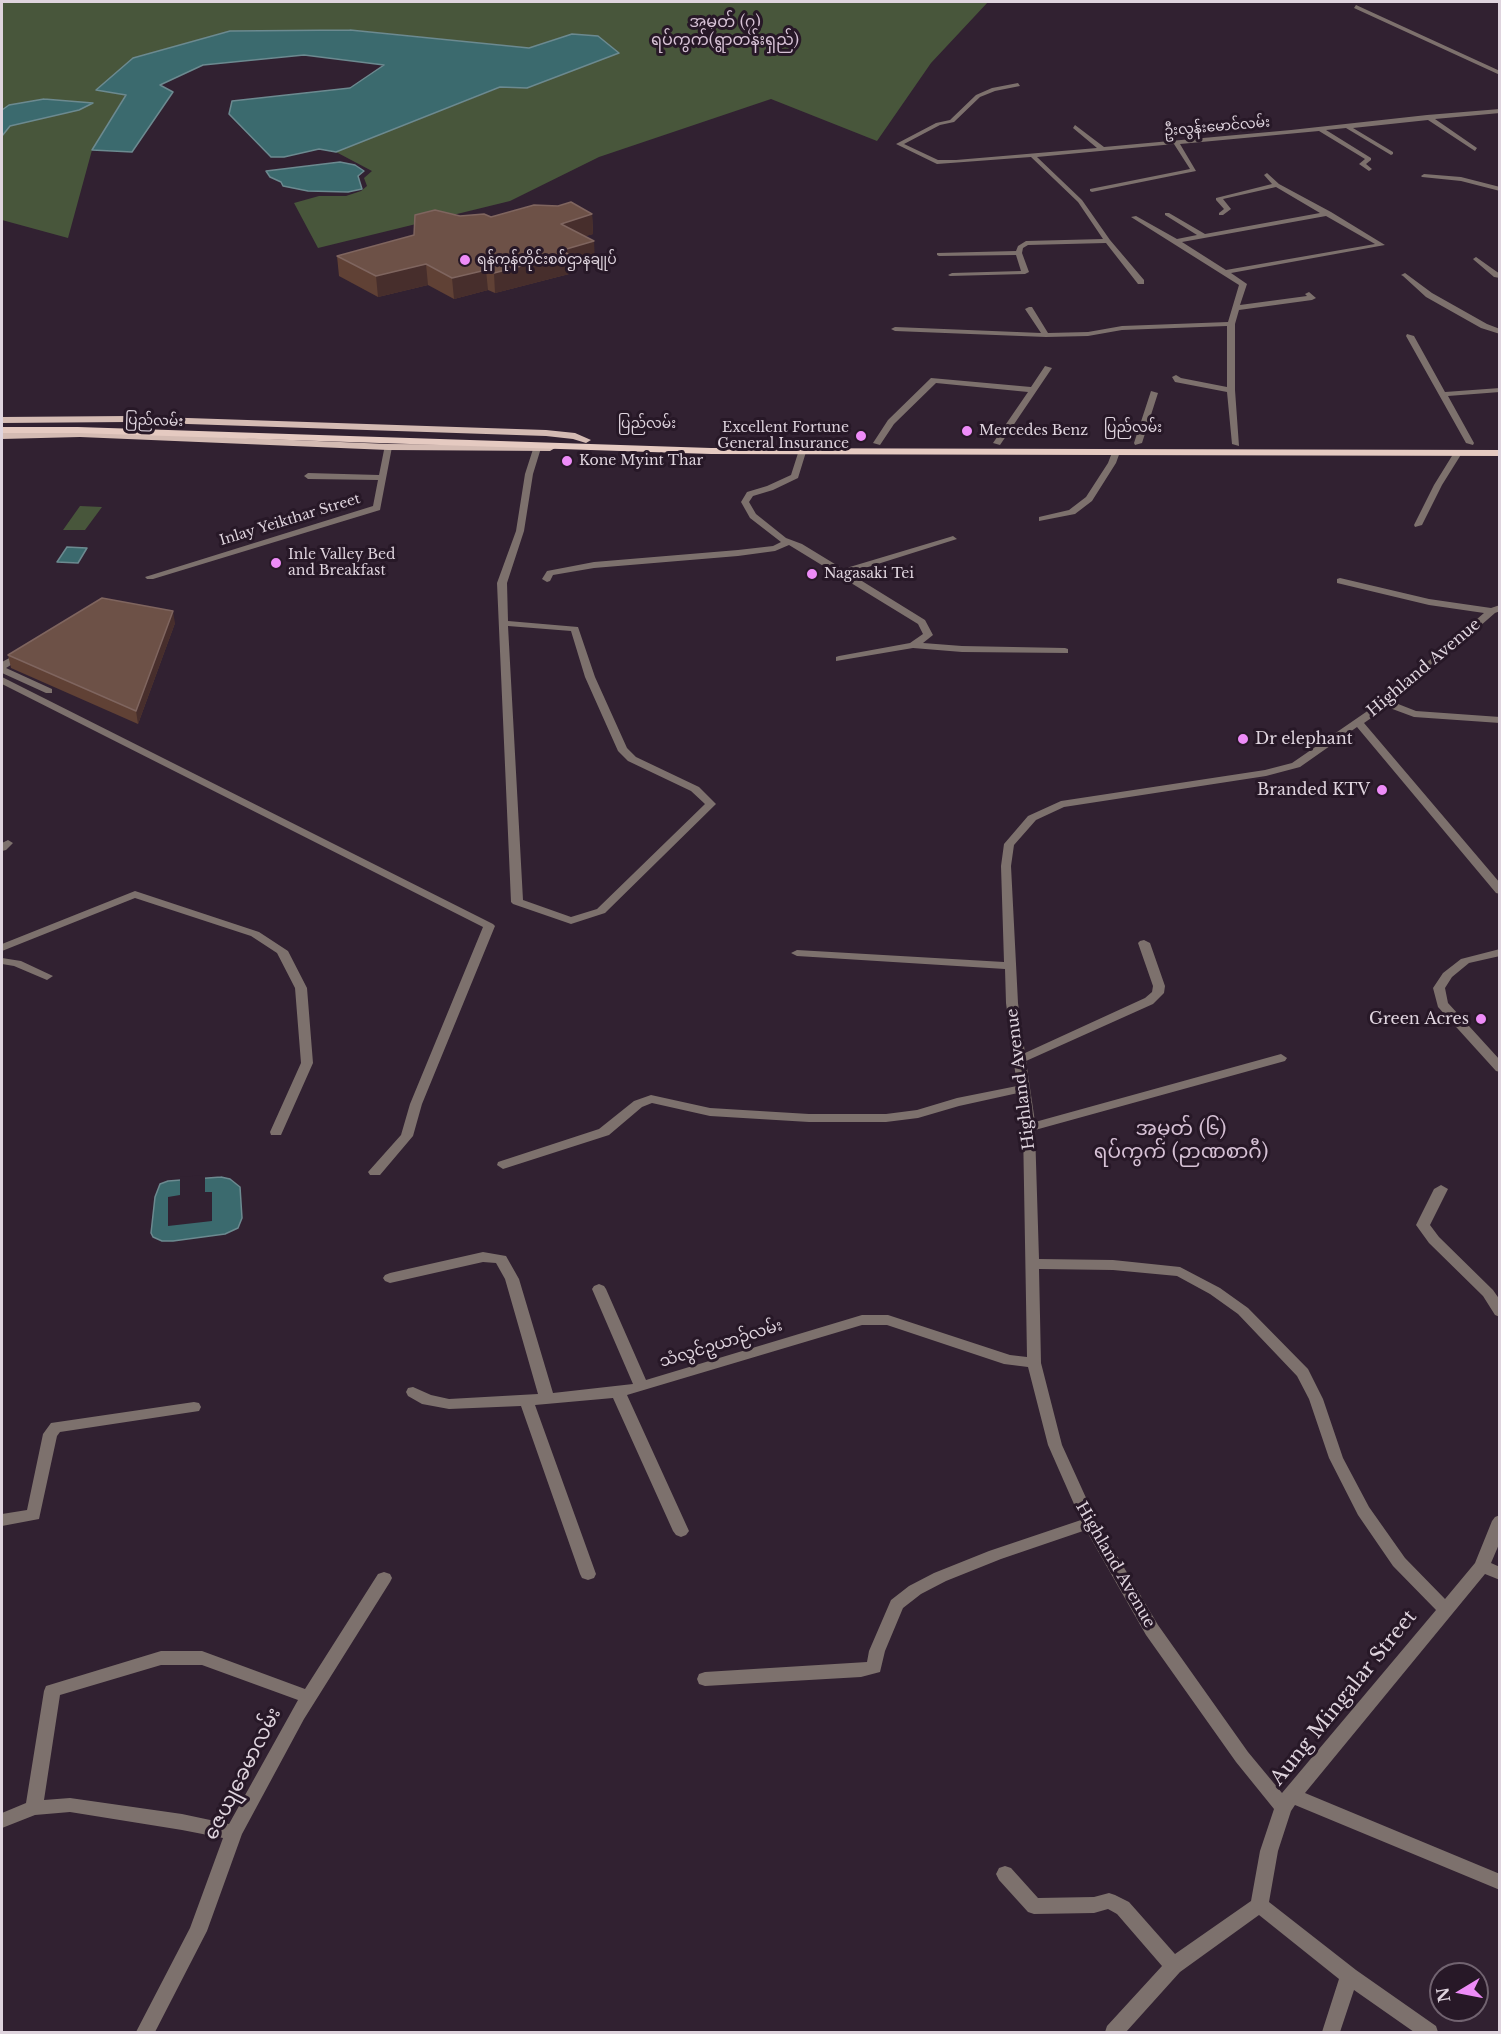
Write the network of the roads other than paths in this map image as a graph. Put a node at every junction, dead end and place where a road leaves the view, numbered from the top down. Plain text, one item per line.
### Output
1 (1356, 7) dead end
2 (1500, 73) edge
3 (1018, 85) dead end
4 (1500, 111) edge
5 (1427, 117) junction
6 (1346, 126) junction
7 (1075, 128) dead end
8 (1320, 129) junction
9 (1176, 143) junction
10 (1476, 149) dead end
11 (1104, 150) junction
12 (1391, 153) dead end
13 (1033, 156) junction
14 (1369, 169) dead end
15 (1267, 175) dead end
16 (1424, 176) dead end
17 (1277, 185) junction
18 (1500, 189) edge
19 (1092, 190) dead end
20 (1329, 213) junction
21 (1167, 214) dead end
22 (1221, 214) dead end
23 (1134, 218) dead end
24 (1203, 236) junction
25 (1108, 241) junction
26 (1176, 241) junction
27 (1019, 253) junction
28 (939, 254) dead end
29 (1476, 259) dead end
30 (1226, 272) junction
31 (952, 275) dead end
32 (1406, 275) dead end
33 (1500, 276) edge
34 (1141, 282) dead end
35 (1309, 294) dead end
36 (1236, 308) junction
37 (1029, 309) dead end
38 (1231, 324) junction
39 (895, 329) dead end
40 (1500, 332) edge
41 (1046, 335) junction
42 (1410, 336) dead end
43 (1048, 368) dead end
44 (1176, 377) dead end
45 (1034, 390) junction
46 (1231, 390) junction
47 (1500, 390) edge
48 (1154, 393) dead end
49 (1443, 394) junction
50 (2, 420) edge
51 (2, 428) edge
52 (2, 436) edge
53 (877, 442) junction
54 (586, 443) junction
55 (997, 443) junction
56 (1138, 443) junction
57 (1500, 443) edge
58 (1236, 444) junction
59 (1470, 444) junction
60 (388, 447) junction
61 (537, 448) junction
62 (802, 452) junction
63 (1116, 452) junction
64 (1458, 453) junction
65 (1500, 453) edge
66 (308, 476) dead end
67 (382, 478) junction
68 (1042, 519) dead end
69 (1418, 525) dead end
70 (953, 539) dead end
71 (790, 542) junction
72 (843, 572) junction
73 (150, 577) dead end
74 (547, 579) dead end
75 (1340, 581) dead end
76 (1496, 609) edge
77 (503, 623) junction
78 (913, 645) junction
79 (32, 648) edge
80 (1065, 651) dead end
81 (839, 659) dead end
82 (2, 668) edge
83 (2, 680) edge
84 (50, 691) dead end
85 (1386, 703) junction
86 (1500, 720) edge
87 (1358, 722) junction
88 (1500, 891) edge
89 (1144, 942) dead end
90 (2, 948) edge
91 (1500, 952) edge
92 (797, 953) dead end
93 (2, 961) edge
94 (1010, 966) junction
95 (47, 976) dead end
96 (1281, 1058) dead end
97 (1021, 1059) junction
98 (1500, 1068) edge
99 (1025, 1088) junction
100 (1029, 1128) junction
101 (276, 1132) dead end
102 (503, 1165) dead end
103 (375, 1172) dead end
104 (1441, 1189) dead end
105 (1033, 1264) junction
106 (390, 1278) dead end
107 (599, 1289) dead end
108 (1494, 1292) edge
109 (1500, 1312) edge
110 (1034, 1364) junction
111 (642, 1387) junction
112 (413, 1392) dead end
113 (618, 1392) junction
114 (547, 1399) junction
115 (526, 1400) junction
116 (194, 1407) dead end
117 (2, 1520) edge
118 (1500, 1521) edge
119 (1090, 1523) junction
120 (681, 1531) dead end
121 (1482, 1566) junction
122 (588, 1574) dead end
123 (1500, 1574) edge
124 (384, 1578) dead end
125 (1445, 1609) junction
126 (705, 1679) dead end
127 (309, 1697) junction
128 (1287, 1801) junction
129 (34, 1808) junction
130 (2, 1821) edge
131 (234, 1833) junction
132 (1005, 1874) dead end
133 (1500, 1882) edge
134 (1259, 1905) junction
135 (1174, 1966) junction
136 (1349, 1976) junction
137 (145, 2032) edge
138 (1114, 2032) edge
139 (1331, 2032) edge
140 (1429, 2032) edge

1 - 2 street
3 - 13 street, ဦးလွန်းမောင်လမ်း
4 - 5 street, ဦးလွန်းမောင်လမ်း
5 - 6 street, ဦးလွန်းမောင်လမ်း
5 - 10 street
6 - 8 street, ဦးလွန်းမောင်လမ်း
6 - 12 street
7 - 11 street
8 - 9 street, ဦးလွန်းမောင်လမ်း
8 - 14 street
9 - 11 street, ဦးလွန်းမောင်လမ်း
9 - 19 street
11 - 13 street, ဦးလွန်းမောင်လမ်း
13 - 25 street
15 - 17 street
16 - 18 street
17 - 20 street
17 - 22 street
20 - 24 street
20 - 30 street
21 - 24 street
23 - 26 street
24 - 26 street
25 - 27 street
25 - 34 street
26 - 30 street
27 - 28 street
27 - 31 street
29 - 33 street
30 - 36 street
32 - 40 street
35 - 36 street
36 - 38 street
37 - 41 street
38 - 41 street
38 - 46 street
39 - 41 street
42 - 49 street
43 - 45 street
44 - 46 street
45 - 53 street
45 - 55 street
46 - 58 street
47 - 49 street
48 - 56 street
49 - 59 street
50 - 54 main road, ပြည်လမ်း
51 - 54 highway, ပြည်လမ်း
52 - 60 main road, ပြည်လမ်း
53 - 54 highway, ပြည်လမ်း
53 - 55 highway, ပြည်လမ်း
54 - 61 main road, ပြည်လမ်း
54 - 62 highway, ပြည်လမ်း
55 - 56 highway, ပြည်လမ်း
56 - 58 highway, ပြည်လမ်း
57 - 59 highway, ပြည်လမ်း
58 - 59 highway, ပြည်လမ်း
60 - 61 main road, ပြည်လမ်း
60 - 67 street, Inlay Yeikthar Street
61 - 77 street
62 - 63 highway, ပြည်လမ်း
62 - 71 street
63 - 64 highway, ပြည်လမ်း
63 - 68 street
64 - 65 highway, ပြည်လမ်း
64 - 69 street
66 - 67 street
67 - 73 street, Inlay Yeikthar Street
70 - 72 street
71 - 72 street
71 - 74 street
72 - 78 street
75 - 76 street
76 - 85 street, Highland Avenue
77 - 77 street
78 - 80 street
78 - 81 street
79 - 82 street
82 - 84 street
83 - 103 street
85 - 86 street
85 - 87 street, Highland Avenue
87 - 88 street
87 - 94 street, Highland Avenue
89 - 97 street
90 - 101 street
91 - 98 street
92 - 94 street
93 - 95 street
94 - 97 street, Highland Avenue
96 - 100 street
97 - 99 street, Highland Avenue
99 - 100 street, Highland Avenue
99 - 102 street
100 - 105 street, Highland Avenue
104 - 108 street
105 - 110 street, Highland Avenue
105 - 125 street
106 - 114 street
107 - 111 street
108 - 109 street
110 - 111 street, သံလွင်ဥယာဉ်လမ်း
110 - 119 street, Highland Avenue
111 - 113 street, သံလွင်ဥယာဉ်လမ်း
112 - 115 street, သံလွင်ဥယာဉ်လမ်း
113 - 114 street, သံလွင်ဥယာဉ်လမ်း
113 - 120 street
114 - 115 street, သံလွင်ဥယာဉ်လမ်း
115 - 122 street
116 - 117 street
118 - 121 street, Aung Mingalar Street
119 - 126 street
119 - 128 street, Highland Avenue
121 - 123 street
121 - 125 street, Aung Mingalar Street
124 - 127 street, ဇေယျခေမာလမ်း
125 - 128 street, Aung Mingalar Street
127 - 129 street
127 - 131 street, ဇေယျခေမာလမ်း
128 - 133 street
128 - 134 street, Aung Mingalar Street
129 - 130 street
129 - 131 street
131 - 137 street, ဇေယျခေမာလမ်း
132 - 135 street
134 - 135 street
134 - 136 street
135 - 138 street
136 - 139 street
136 - 140 street

